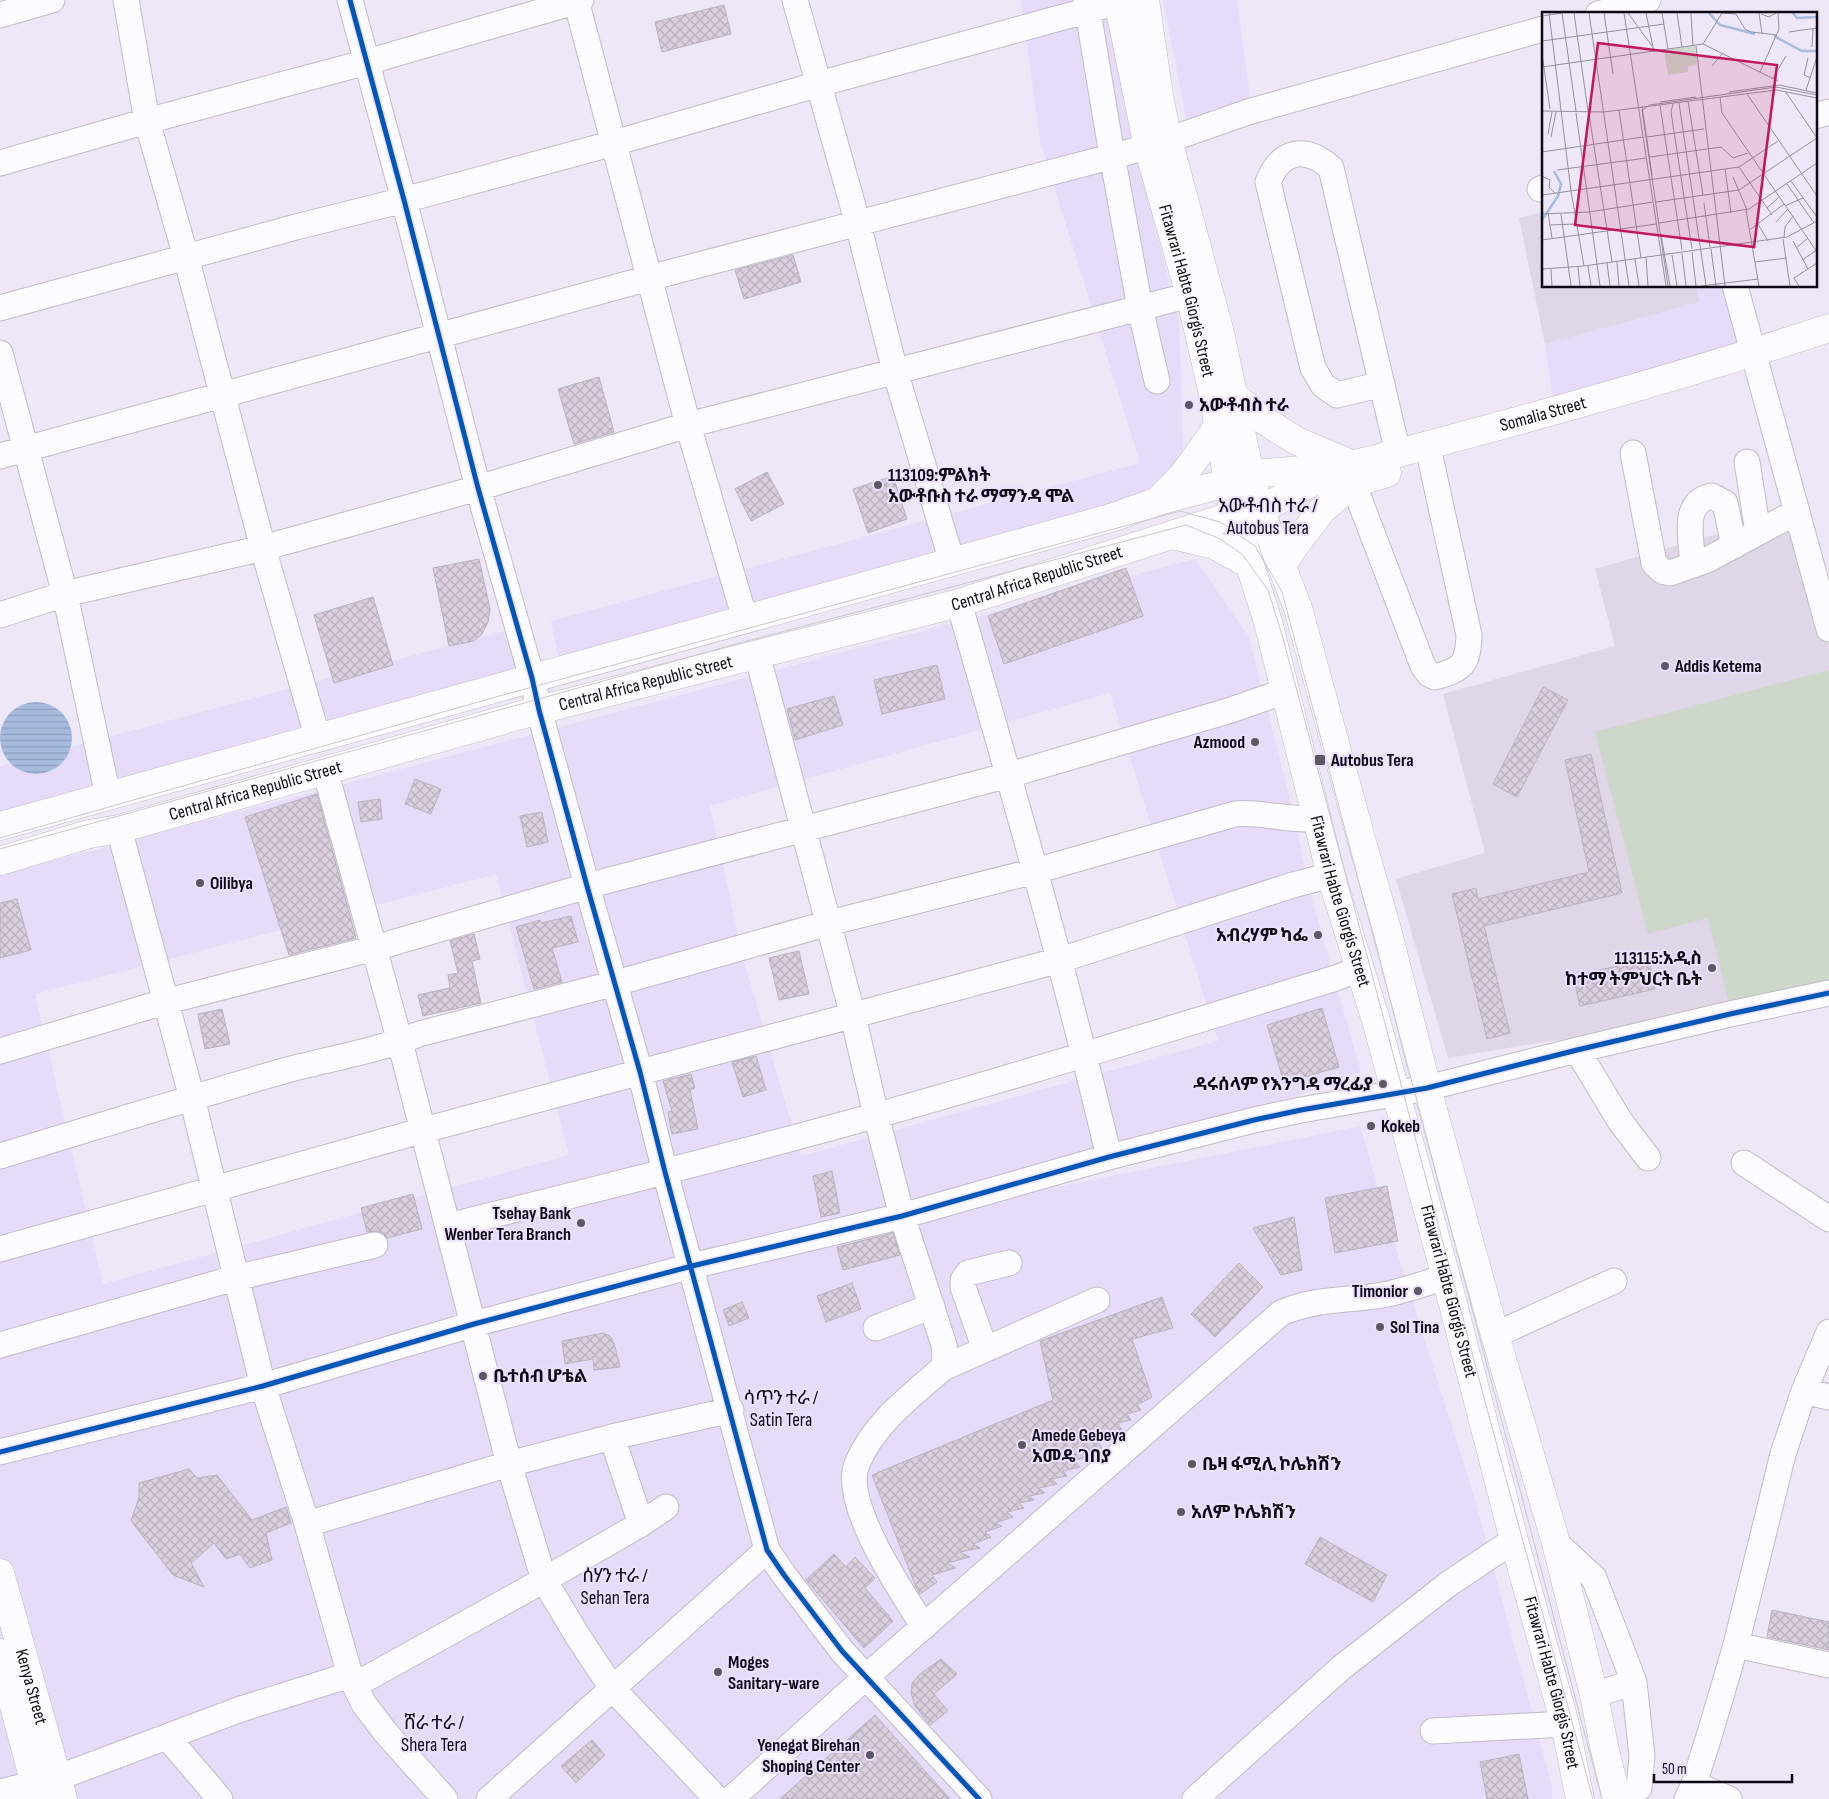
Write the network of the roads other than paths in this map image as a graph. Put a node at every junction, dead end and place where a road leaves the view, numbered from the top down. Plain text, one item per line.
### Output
1 (52, 0) edge
2 (126, 0) edge
3 (350, 0) edge
4 (578, 0) edge
5 (795, 0) edge
6 (1145, 0) edge
7 (1648, 0) edge
8 (1118, 1) edge
9 (1087, 5) edge
10 (10, 8) edge
11 (1605, 12) edge
12 (1542, 29) edge
13 (367, 62) junction
14 (819, 84) junction
15 (1829, 112) edge
16 (1816, 116) edge
17 (147, 121) junction
18 (614, 143) junction
19 (1158, 143) junction
20 (1112, 155) junction
21 (0, 163) edge
22 (404, 200) junction
23 (858, 224) junction
24 (186, 257) junction
25 (649, 278) junction
26 (1736, 288) edge
27 (1190, 295) junction
28 (0, 308) edge
29 (1140, 308) junction
30 (1829, 328) edge
31 (439, 337) junction
32 (1829, 342) edge
33 (0, 353) edge
34 (1755, 360) junction
35 (895, 371) junction
36 (1157, 380) dead end
37 (1382, 384) junction
38 (222, 395) junction
39 (1233, 395) junction
40 (688, 425) junction
41 (1218, 428) junction
42 (25, 448) junction
43 (1398, 453) junction
44 (1633, 453) dead end
45 (0, 456) edge
46 (1431, 461) junction
47 (1747, 462) dead end
48 (1348, 471) junction
49 (1238, 478) junction
50 (478, 488) junction
51 (1158, 501) junction
52 (1796, 512) junction
53 (1247, 513) junction
54 (1758, 532) junction
55 (1172, 535) junction
56 (1734, 546) junction
57 (263, 548) junction
58 (952, 562) junction
59 (1820, 563) edge
60 (1249, 564) junction
61 (1694, 565) junction
62 (1282, 566) junction
63 (65, 594) junction
64 (959, 603) junction
65 (0, 615) edge
66 (745, 619) junction
67 (1829, 629) edge
68 (757, 654) junction
69 (532, 678) junction
70 (1286, 691) junction
71 (539, 710) junction
72 (318, 739) junction
73 (325, 770) junction
74 (1008, 775) junction
75 (108, 796) junction
76 (1318, 818) junction
77 (0, 826) edge
78 (118, 829) junction
79 (804, 829) junction
80 (0, 861) edge
81 (1035, 870) junction
82 (1331, 875) junction
83 (586, 886) junction
84 (829, 924) junction
85 (375, 948) junction
86 (1060, 960) junction
87 (1361, 968) junction
88 (616, 983) junction
89 (1829, 993) edge
90 (164, 1002) junction
91 (853, 1016) junction
92 (400, 1042) junction
93 (1577, 1050) junction
94 (0, 1051) edge
95 (1085, 1055) junction
96 (640, 1072) junction
97 (1427, 1088) junction
98 (1396, 1092) junction
99 (192, 1098) junction
100 (876, 1115) junction
101 (424, 1130) junction
102 (0, 1156) edge
103 (1109, 1157) junction
104 (1648, 1158) dead end
105 (1744, 1163) dead end
106 (665, 1172) junction
107 (213, 1188) junction
108 (902, 1216) junction
109 (1829, 1219) edge
110 (448, 1226) junction
111 (375, 1244) dead end
112 (0, 1249) edge
113 (1009, 1263) dead end
114 (692, 1266) junction
115 (1446, 1277) junction
116 (235, 1278) junction
117 (1614, 1281) dead end
118 (1096, 1300) dead end
119 (932, 1306) junction
120 (474, 1324) junction
121 (876, 1328) dead end
122 (1829, 1332) edge
123 (1495, 1336) junction
124 (0, 1345) edge
125 (985, 1350) junction
126 (942, 1368) junction
127 (263, 1386) junction
128 (1804, 1391) junction
129 (1829, 1396) edge
130 (731, 1410) junction
131 (612, 1437) junction
132 (0, 1452) edge
133 (509, 1464) junction
134 (666, 1508) dead end
135 (306, 1524) junction
136 (641, 1524) junction
137 (1514, 1540) junction
138 (1556, 1543) junction
139 (767, 1550) junction
140 (0, 1573) edge
141 (544, 1580) junction
142 (924, 1627) junction
143 (1736, 1646) junction
144 (0, 1653) edge
145 (1829, 1665) edge
146 (867, 1676) junction
147 (353, 1680) junction
148 (1634, 1682) junction
149 (612, 1688) junction
150 (1594, 1695) junction
151 (1565, 1724) junction
152 (1433, 1731) dead end
153 (168, 1738) junction
154 (49, 1790) edge
155 (0, 1792) edge
156 (1684, 1794) edge
157 (220, 1799) edge
158 (445, 1799) edge
159 (489, 1799) edge
160 (717, 1799) edge
161 (732, 1799) edge
162 (979, 1799) edge
163 (1195, 1799) edge
164 (1580, 1799) edge
165 (1617, 1799) edge
166 (1626, 1799) edge
167 (1728, 1799) edge

1 - 10 street
2 - 17 street
3 - 13 street
4 - 13 street
4 - 18 street
5 - 14 street
6 - 19 main road
7 - 11 street
8 - 9 street
8 - 19 main road, Fitawrari Habte Giorgis Street
9 - 14 street
9 - 20 street
12 - 19 street
13 - 17 street
13 - 22 street
14 - 18 street
14 - 23 street
15 - 16 street
17 - 21 street
17 - 24 street
18 - 22 street
18 - 25 street
19 - 20 street
19 - 27 main road, Fitawrari Habte Giorgis Street
19 - 39 main road
20 - 23 street
20 - 29 street
22 - 24 street
22 - 31 street
23 - 25 street
23 - 35 street
24 - 28 street
24 - 38 street
25 - 31 street
25 - 40 street
26 - 34 street
27 - 29 street
27 - 41 main road, Fitawrari Habte Giorgis Street
29 - 35 street
29 - 36 street
30 - 34 main road, Somalia Street
31 - 38 street
31 - 50 street
32 - 34 main road
33 - 42 street
34 - 43 main road, Somalia Street
34 - 46 main road
34 - 52 street
35 - 40 street
35 - 58 street
37 - 37 street
37 - 43 street
38 - 42 street
38 - 57 street
39 - 48 main road
39 - 49 main road
40 - 50 street
40 - 66 street
41 - 49 main road, Fitawrari Habte Giorgis Street
41 - 51 main road
42 - 45 street
42 - 63 street
43 - 48 main road, Somalia Street
44 - 61 street
46 - 48 main road
46 - 48 street
47 - 54 street
48 - 49 main road, Somalia Street
48 - 53 main road, Central Africa Republic Street
48 - 62 main road
49 - 51 main road, Central Africa Republic Street
49 - 53 main road
50 - 57 street
50 - 69 street
51 - 58 main road, Central Africa Republic Street
52 - 54 street
52 - 59 street
53 - 55 main road, Central Africa Republic Street
53 - 60 main road, Fitawrari Habte Giorgis Street
53 - 62 main road
54 - 56 street
55 - 60 main road
55 - 64 main road, Central Africa Republic Street
56 - 61 street
56 - 61 street
57 - 63 street
57 - 72 street
58 - 66 main road, Central Africa Republic Street
59 - 67 street
60 - 70 main road, Fitawrari Habte Giorgis Street
62 - 97 main road
63 - 65 street
63 - 75 street
64 - 68 main road, Central Africa Republic Street
64 - 74 street
66 - 69 main road, Central Africa Republic Street
68 - 71 main road, Central Africa Republic Street
68 - 79 street
69 - 71 street
69 - 72 main road, Central Africa Republic Street
70 - 74 street
70 - 76 main road, Fitawrari Habte Giorgis Street
71 - 73 main road, Central Africa Republic Street
71 - 83 street
72 - 75 main road, Central Africa Republic Street
73 - 78 main road, Central Africa Republic Street
73 - 85 street
74 - 79 street
74 - 81 street
75 - 77 main road, Central Africa Republic Street
76 - 81 street
76 - 82 main road, Fitawrari Habte Giorgis Street
78 - 80 main road, Central Africa Republic Street
78 - 90 street
79 - 83 street
79 - 84 street
81 - 84 street
81 - 86 street
82 - 86 street
82 - 87 main road, Fitawrari Habte Giorgis Street
83 - 85 street
83 - 88 street
84 - 88 street
84 - 91 street
85 - 90 street
85 - 92 street
86 - 91 street
86 - 95 street
87 - 95 street
87 - 98 main road, Fitawrari Habte Giorgis Street
88 - 92 street
88 - 96 street
89 - 93 street
90 - 94 street
90 - 99 street
91 - 96 street
91 - 100 street
92 - 99 street
92 - 101 street
93 - 97 street
93 - 104 street
95 - 100 street
95 - 103 street
96 - 101 street
96 - 106 street
97 - 98 street
97 - 123 main road
98 - 103 street
98 - 115 main road, Fitawrari Habte Giorgis Street
99 - 102 street
99 - 107 street
100 - 106 street
100 - 108 street
101 - 107 street
101 - 110 street
103 - 108 street
105 - 109 street
106 - 110 street
106 - 114 street
107 - 112 street
107 - 116 street
108 - 114 street
108 - 119 street
110 - 120 street
111 - 116 street
113 - 125 street
114 - 120 street
114 - 130 street
115 - 137 main road, Fitawrari Habte Giorgis Street
115 - 142 street
116 - 124 street
116 - 127 street
117 - 123 street
118 - 125 street
119 - 121 street
119 - 126 street
120 - 127 street
120 - 133 street
122 - 128 street
123 - 138 main road
125 - 126 street
126 - 142 street
127 - 132 street
127 - 135 street
128 - 129 street
128 - 143 street
130 - 131 street
130 - 139 street
131 - 133 street
131 - 136 street
133 - 135 street
133 - 141 street
134 - 136 street
135 - 147 street
136 - 141 street
137 - 151 main road, Fitawrari Habte Giorgis Street
137 - 163 street
138 - 148 street
138 - 150 main road
139 - 146 street
139 - 149 street
140 - 154 main road, Kenya Street
141 - 147 street
141 - 149 street
142 - 146 street
143 - 145 street
143 - 156 street
144 - 154 main road
146 - 161 street
146 - 162 street
147 - 153 street
147 - 158 street
148 - 150 street
148 - 166 street
149 - 159 street
149 - 160 street
150 - 165 main road
151 - 152 street
151 - 164 main road, Fitawrari Habte Giorgis Street
153 - 154 street
153 - 157 street
154 - 155 street
156 - 167 street

